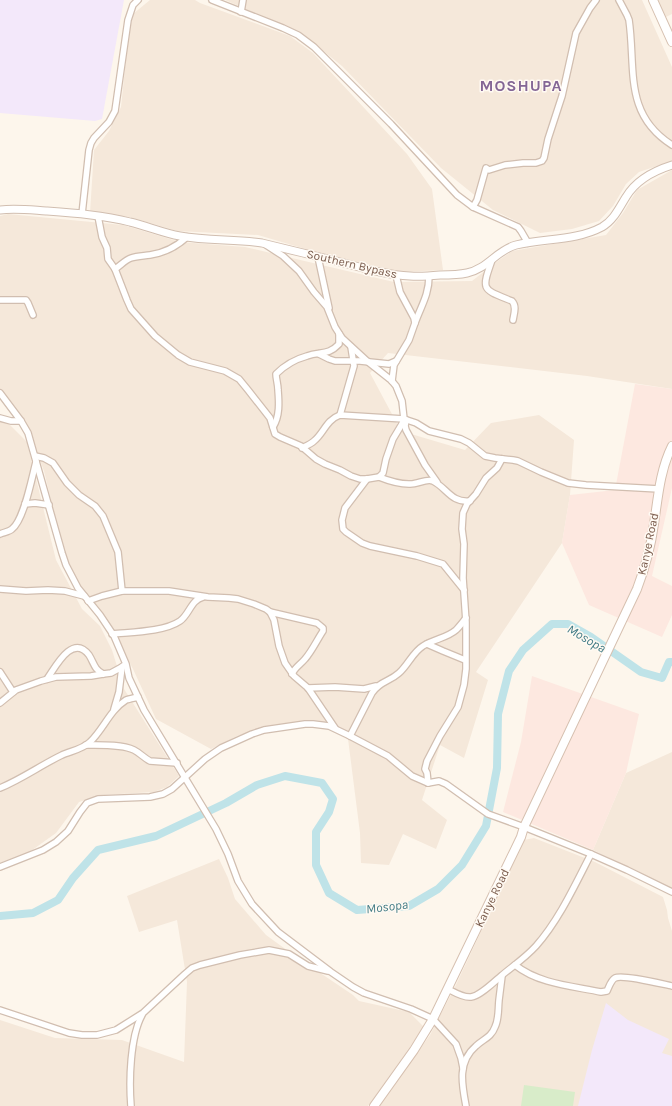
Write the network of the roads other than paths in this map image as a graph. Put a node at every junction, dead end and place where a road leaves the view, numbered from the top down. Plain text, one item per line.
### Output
1 (212, 0) edge
2 (243, 0) edge
3 (596, 0) edge
4 (619, 0) edge
5 (653, 0) edge
6 (135, 1) edge
7 (241, 12) junction
8 (672, 42) edge
9 (672, 145) edge
10 (672, 165) edge
11 (473, 206) junction
12 (0, 210) edge
13 (82, 214) junction
14 (98, 216) junction
15 (187, 237) junction
16 (262, 243) junction
17 (528, 243) junction
18 (318, 257) junction
19 (492, 260) junction
20 (115, 269) junction
21 (396, 275) junction
22 (428, 276) junction
23 (0, 300) edge
24 (329, 310) junction
25 (33, 315) dead end
26 (513, 320) dead end
27 (415, 323) junction
28 (339, 334) junction
29 (352, 347) junction
30 (319, 354) junction
31 (354, 361) junction
32 (396, 361) junction
33 (367, 362) junction
34 (392, 381) junction
35 (0, 393) edge
36 (340, 415) junction
37 (0, 418) edge
38 (405, 419) junction
39 (21, 422) junction
40 (273, 427) junction
41 (672, 446) edge
42 (302, 448) junction
43 (36, 459) junction
44 (502, 459) junction
45 (379, 477) junction
46 (367, 479) junction
47 (439, 485) junction
48 (659, 489) junction
49 (470, 500) junction
50 (25, 504) junction
51 (49, 505) junction
52 (0, 534) edge
53 (0, 589) edge
54 (464, 590) junction
55 (122, 591) junction
56 (204, 597) junction
57 (86, 599) junction
58 (270, 612) junction
59 (466, 618) junction
60 (112, 634) junction
61 (428, 644) junction
62 (465, 660) junction
63 (124, 666) junction
64 (0, 672) edge
65 (103, 674) junction
66 (292, 674) junction
67 (47, 680) junction
68 (376, 686) junction
69 (308, 688) junction
70 (12, 692) junction
71 (138, 697) junction
72 (0, 703) edge
73 (114, 711) junction
74 (335, 728) junction
75 (350, 736) junction
76 (86, 745) junction
77 (177, 763) junction
78 (185, 776) junction
79 (428, 783) junction
80 (0, 788) edge
81 (524, 827) junction
82 (591, 854) junction
83 (0, 867) edge
84 (672, 892) edge
85 (515, 965) junction
86 (331, 972) junction
87 (502, 976) junction
88 (672, 986) edge
89 (448, 989) junction
90 (0, 1010) edge
91 (144, 1013) junction
92 (433, 1019) junction
93 (463, 1068) junction
94 (131, 1106) edge
95 (374, 1106) edge
96 (466, 1106) edge

1 - 7 street
2 - 7 street
3 - 11 street
4 - 9 street
5 - 8 main road
6 - 13 street
7 - 11 street
10 - 17 street, Southern Bypass
11 - 17 street
12 - 13 street, Southern Bypass
13 - 14 street, Southern Bypass
14 - 15 street, Southern Bypass
14 - 20 street
15 - 16 street, Southern Bypass
15 - 20 street
16 - 18 street, Southern Bypass
16 - 24 street
17 - 19 street, Southern Bypass
18 - 21 street, Southern Bypass
18 - 24 street
19 - 22 street, Southern Bypass
19 - 26 street
20 - 40 street
21 - 22 street, Southern Bypass
21 - 27 street
22 - 27 street
23 - 25 street
24 - 28 street
27 - 32 street
28 - 29 street
28 - 30 street
29 - 31 street
29 - 33 street
30 - 31 street
30 - 40 street
31 - 33 street
31 - 36 street
32 - 33 street
32 - 34 street
33 - 34 street
34 - 38 street
35 - 39 street
36 - 38 street
36 - 42 street
37 - 39 street
38 - 44 street
38 - 45 street
38 - 47 street
39 - 43 street
40 - 42 street
41 - 48 main road, Kanye Road
42 - 46 street
43 - 50 street
43 - 51 street
43 - 55 street
44 - 48 street
44 - 49 street
45 - 46 street
45 - 47 street
46 - 54 street
47 - 49 street
48 - 81 main road, Kanye Road
49 - 54 street
50 - 51 street
50 - 52 street
51 - 57 street
53 - 57 street
54 - 59 street
55 - 56 street
55 - 57 street
56 - 58 street
56 - 60 street
57 - 60 street
58 - 66 street
58 - 66 street
59 - 61 street
59 - 62 street
60 - 63 street
61 - 62 street
61 - 68 street
62 - 79 street
63 - 65 street
63 - 71 street
63 - 73 street
64 - 70 street
65 - 67 street
65 - 67 street
66 - 69 street
67 - 70 street
68 - 69 street
68 - 75 street
69 - 74 street
70 - 72 street
71 - 73 street
71 - 77 street
73 - 76 street
74 - 75 street
74 - 78 street
75 - 79 street
76 - 77 street
76 - 80 street
77 - 78 street
78 - 83 street
78 - 86 street
79 - 81 street
81 - 82 street
81 - 89 main road, Kanye Road
82 - 84 street
82 - 85 street
85 - 87 street
85 - 88 street
86 - 91 street
86 - 92 street
87 - 89 street
87 - 93 street
89 - 92 main road, Kanye Road
90 - 91 street
91 - 94 street
92 - 93 street
92 - 95 main road, Kanye Road
93 - 96 street

